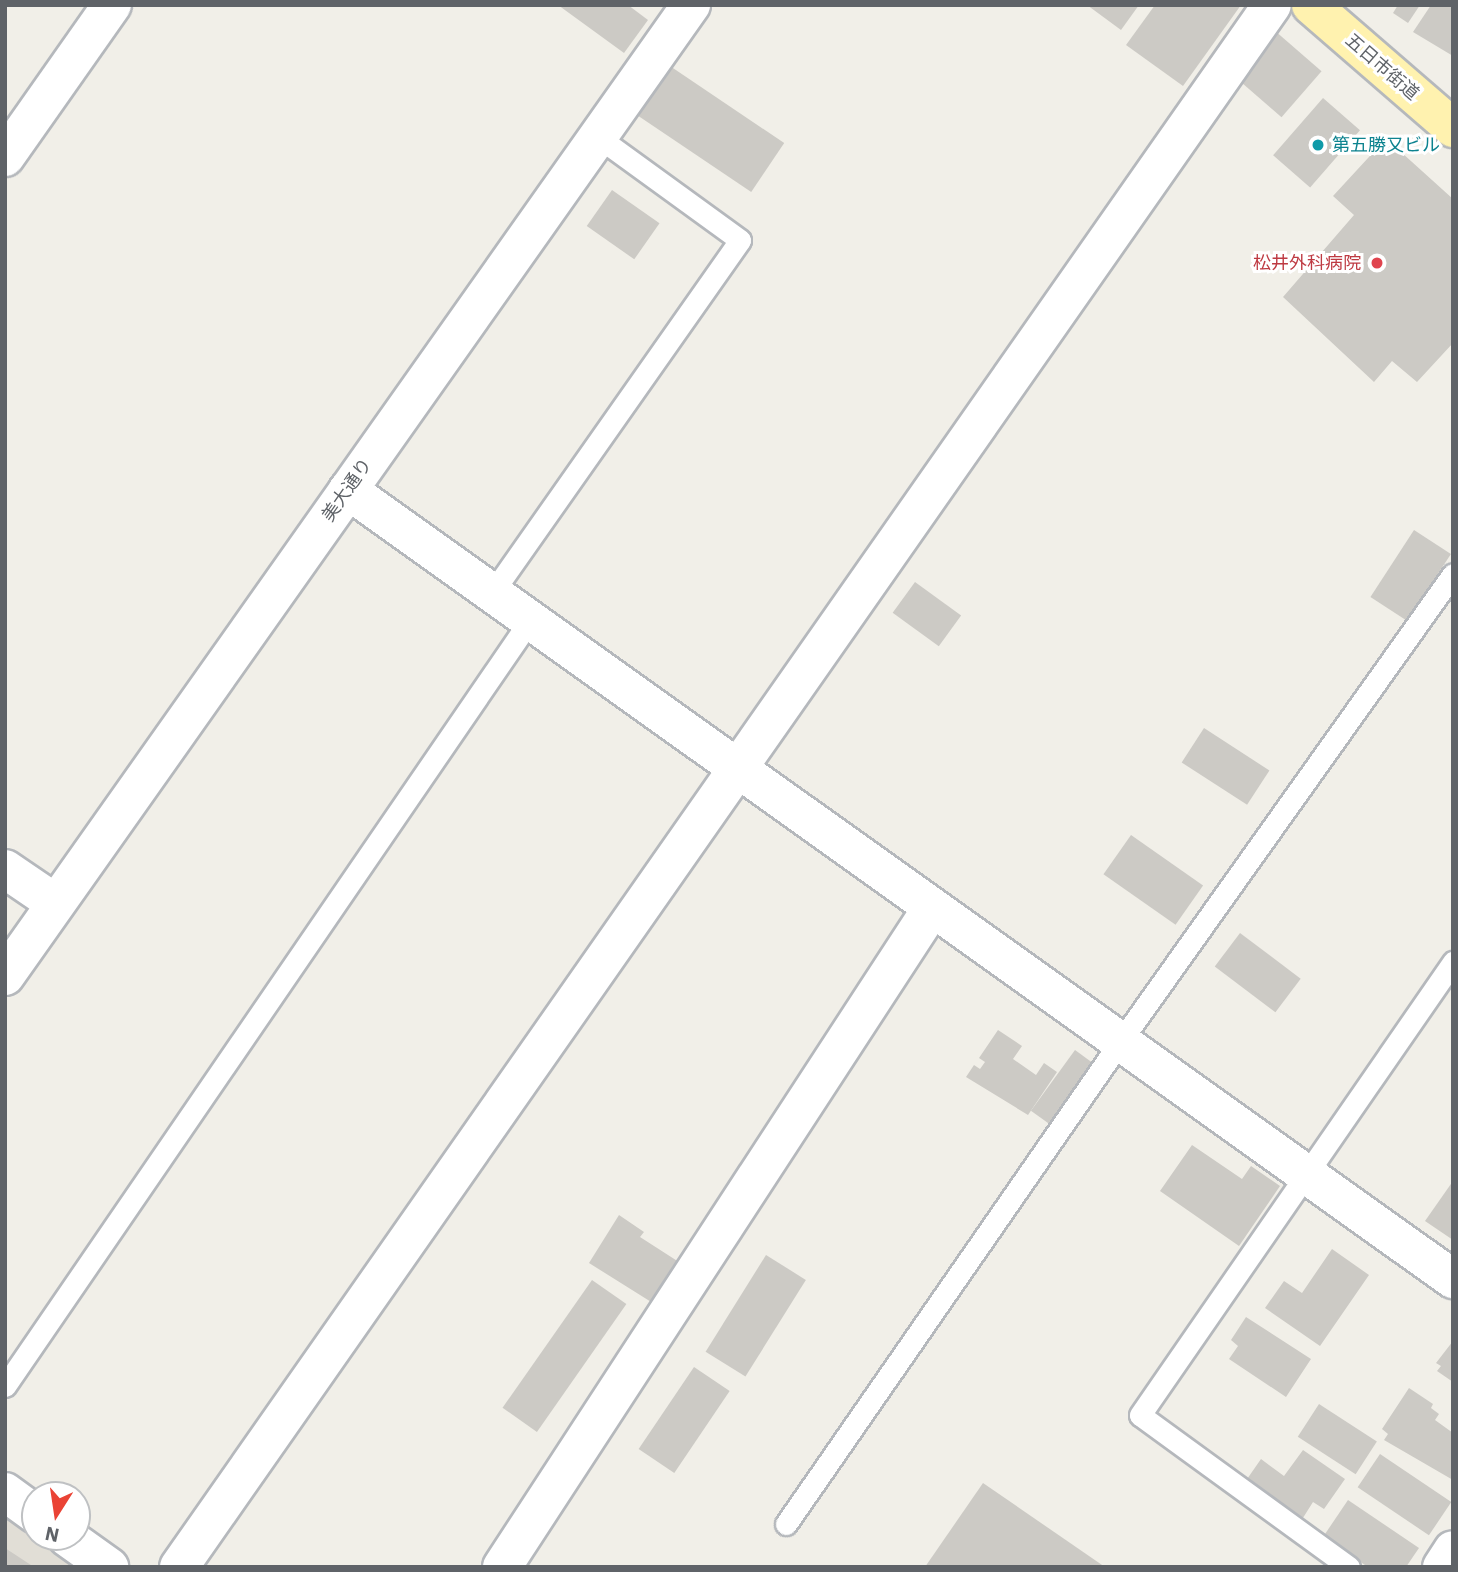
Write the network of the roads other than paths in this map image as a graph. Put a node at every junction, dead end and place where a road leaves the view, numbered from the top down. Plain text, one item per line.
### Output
1 (112, 5) edge
2 (691, 5) edge
3 (1272, 5) edge
4 (1311, 5) edge
5 (1448, 113) edge
6 (598, 136) junction
7 (5, 157) edge
8 (348, 490) junction
9 (1453, 575) edge
10 (492, 593) junction
11 (530, 620) junction
12 (737, 768) junction
13 (5, 869) edge
14 (55, 903) junction
15 (932, 908) junction
16 (1453, 962) edge
17 (5, 976) edge
18 (1120, 1042) junction
19 (1307, 1176) junction
20 (1453, 1279) edge
21 (5, 1386) edge
22 (5, 1492) edge
23 (21, 1504) edge
24 (786, 1524) dead end
25 (1453, 1550) edge
26 (86, 1551) edge
27 (108, 1567) edge
28 (179, 1567) edge
29 (502, 1567) edge
30 (1349, 1567) edge
31 (1442, 1567) edge

1 - 7 street
2 - 6 street, 美大通り
3 - 12 street
4 - 5 main road, 五日市街道
6 - 8 street, 美大通り
6 - 10 lane
8 - 10 street
8 - 14 street, 美大通り
9 - 18 lane
10 - 11 street
11 - 12 street
11 - 21 lane
12 - 15 street
12 - 28 street
13 - 14 street
14 - 17 street, 美大通り
15 - 18 street
15 - 29 street
16 - 19 lane
18 - 19 street
18 - 24 lane
19 - 20 street
19 - 30 lane
22 - 23 street
25 - 31 street
26 - 27 street

